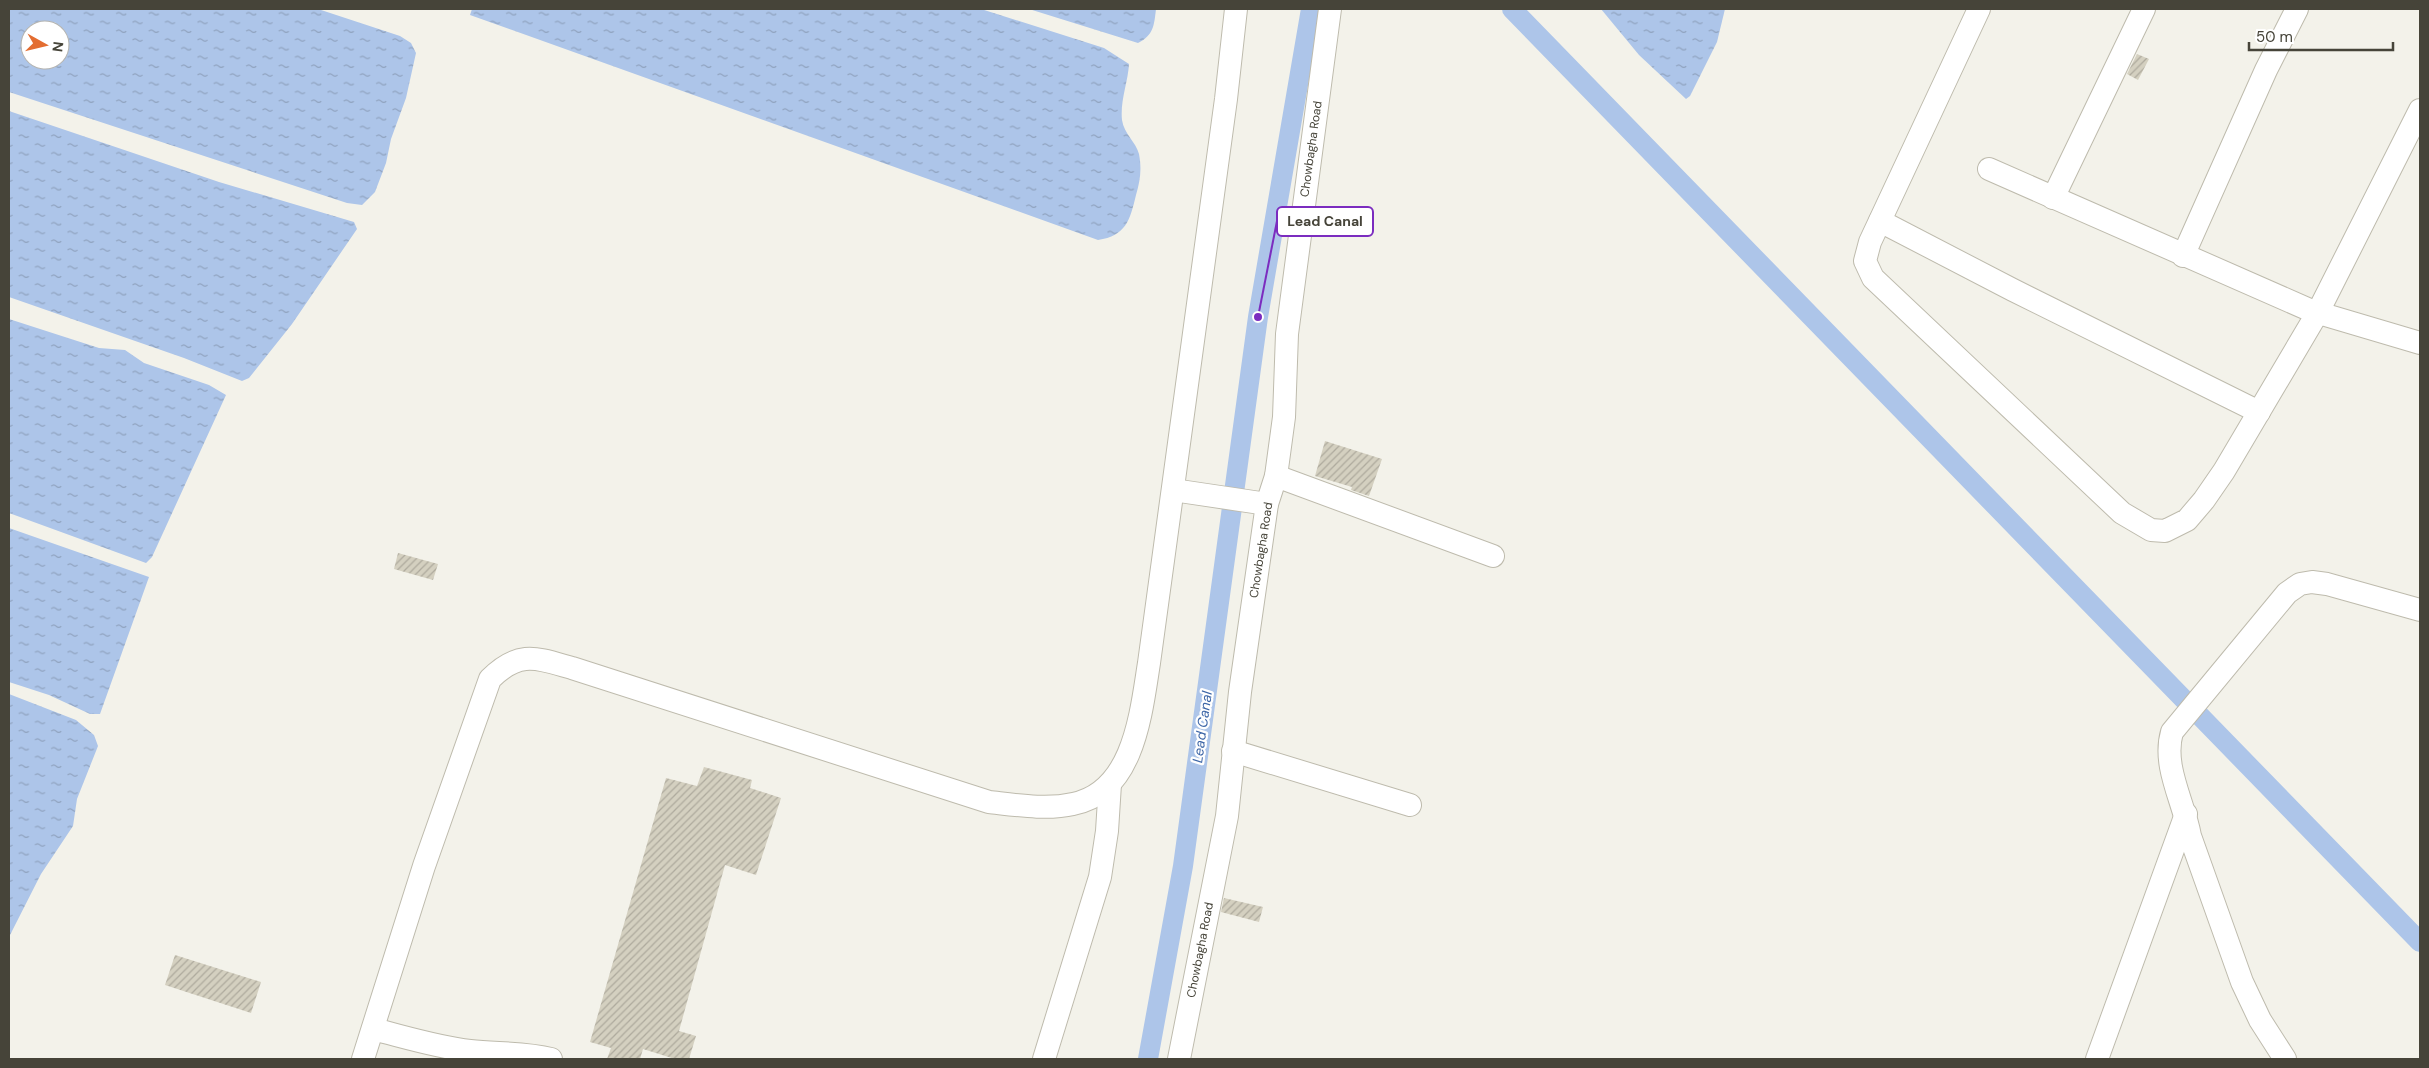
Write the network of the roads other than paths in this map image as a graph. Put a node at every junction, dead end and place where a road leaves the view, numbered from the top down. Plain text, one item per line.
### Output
1 (1236, 9) edge
2 (1330, 9) edge
3 (1979, 9) edge
4 (2144, 9) edge
5 (2297, 9) edge
6 (2420, 110) edge
7 (1989, 169) dead end
8 (2053, 198) junction
9 (1880, 221) junction
10 (2183, 256) junction
11 (2318, 312) junction
12 (2420, 343) edge
13 (2259, 412) junction
14 (1276, 476) junction
15 (1173, 490) junction
16 (1267, 504) junction
17 (1493, 556) dead end
18 (2420, 610) edge
19 (1234, 751) junction
20 (1110, 784) junction
21 (1410, 805) dead end
22 (2186, 814) junction
23 (1056, 1020) junction
24 (372, 1029) junction
25 (363, 1059) edge
26 (550, 1059) edge
27 (1044, 1059) edge
28 (1057, 1059) edge
29 (1180, 1059) edge
30 (2097, 1059) edge
31 (2285, 1059) edge

1 - 15 street
2 - 14 street, Chowbagha Road
3 - 9 street
4 - 8 street
5 - 10 street
6 - 11 street
7 - 8 street
8 - 10 street
9 - 13 street
9 - 13 street
10 - 11 street
11 - 12 street
11 - 13 street
14 - 16 street, Chowbagha Road
14 - 17 street
15 - 16 street
15 - 20 street
16 - 19 street, Chowbagha Road
18 - 22 street
19 - 21 street
19 - 29 street, Chowbagha Road
20 - 23 street
20 - 24 street
22 - 30 street
22 - 31 street
23 - 27 street
23 - 28 street
24 - 25 street
24 - 26 street

